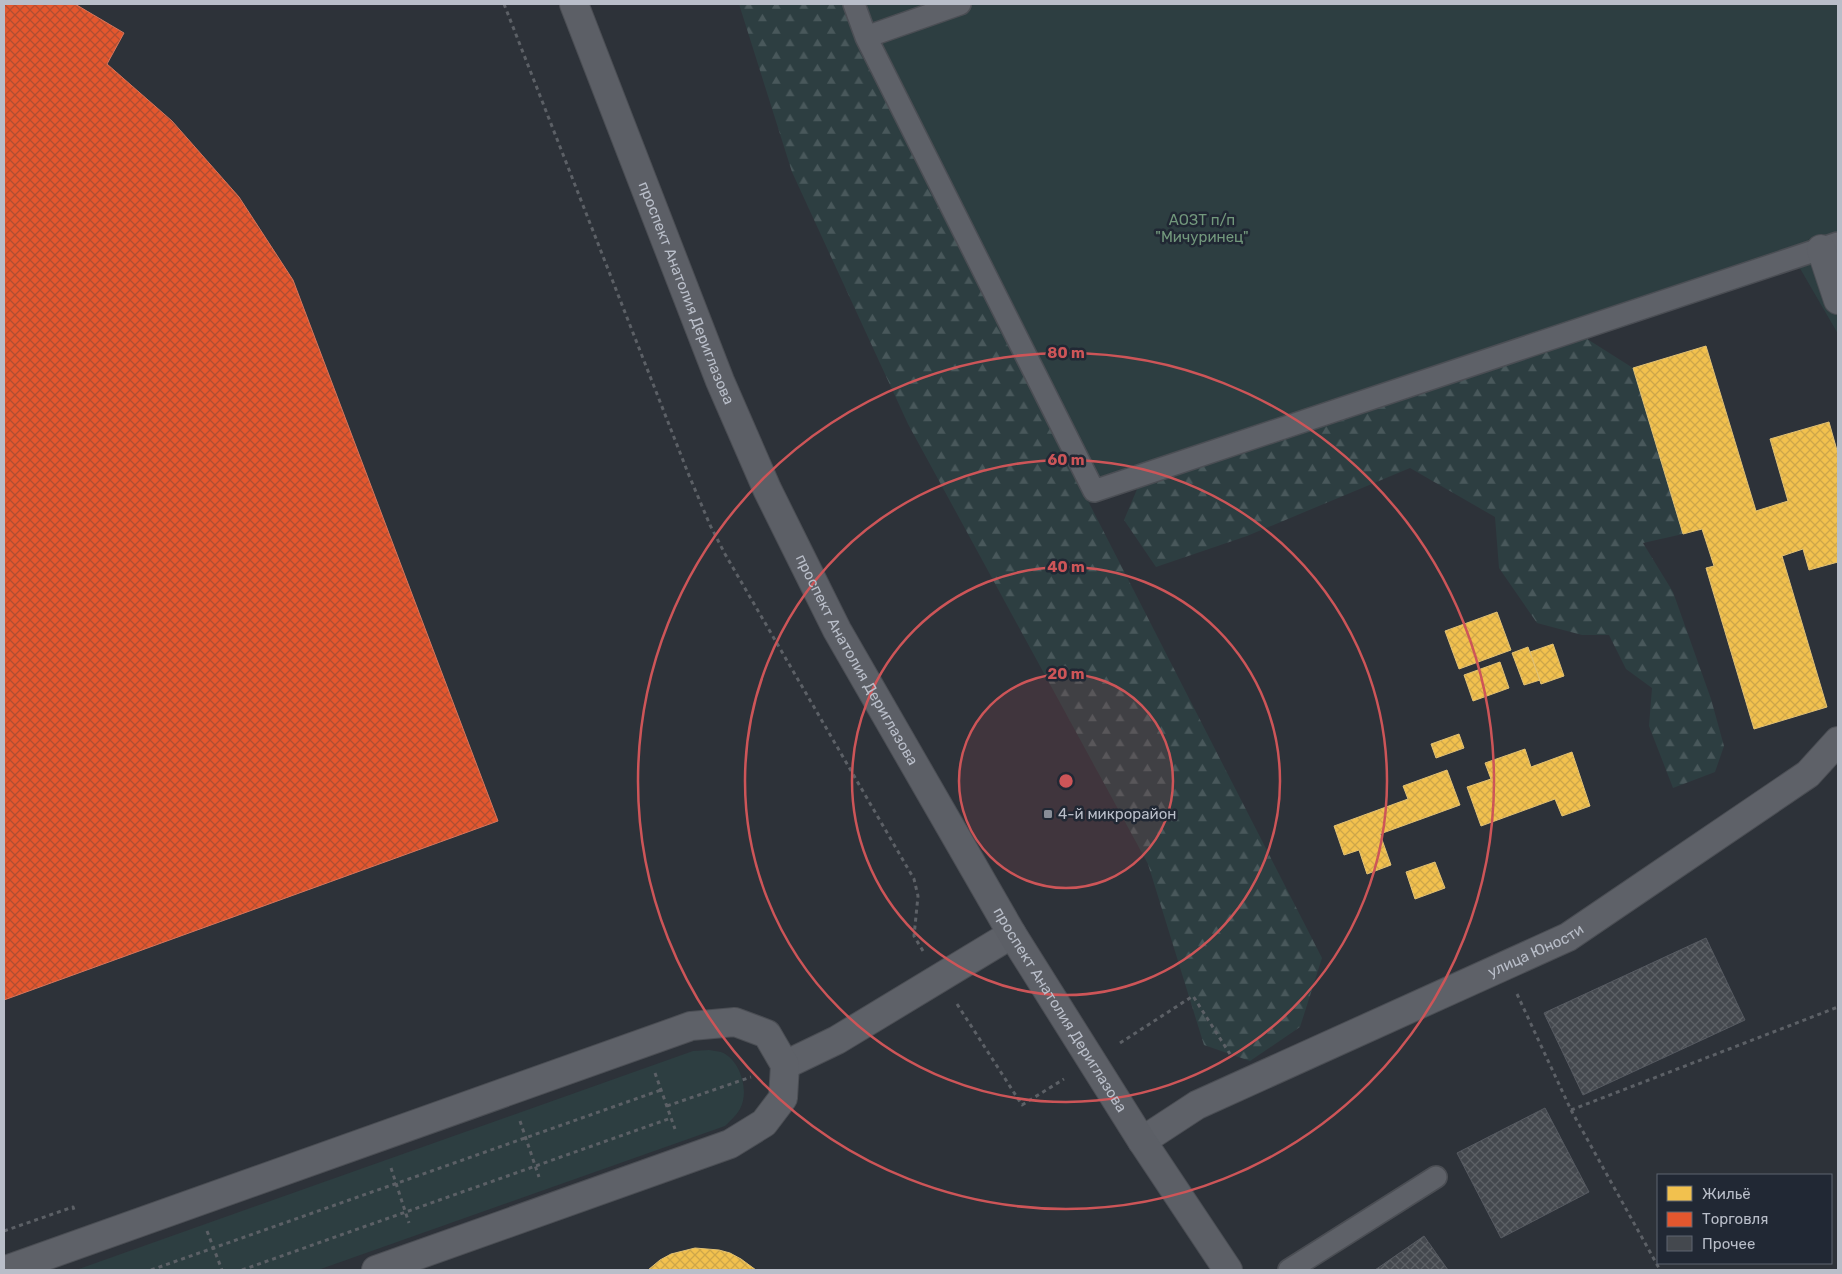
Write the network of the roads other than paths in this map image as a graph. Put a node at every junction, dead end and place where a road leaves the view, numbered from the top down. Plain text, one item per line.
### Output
1 (574, 4) edge
2 (854, 4) edge
3 (960, 4) edge
4 (866, 37) junction
5 (1830, 246) edge
6 (1838, 300) edge
7 (1838, 741) edge
8 (1012, 934) junction
9 (785, 1065) junction
10 (1142, 1141) junction
11 (1436, 1177) dead end
12 (6, 1270) edge
13 (376, 1270) edge
14 (1228, 1270) edge
15 (1289, 1270) edge

1 - 8 main road, проспект Анатолия Дериглазова
2 - 4 lane
3 - 4 lane
4 - 5 lane
5 - 6 street
7 - 10 street, улица Юности
8 - 9 street
8 - 10 main road, проспект Анатолия Дериглазова
9 - 12 street
9 - 13 street
10 - 14 main road, проспект Анатолия Дериглазова
11 - 15 lane

